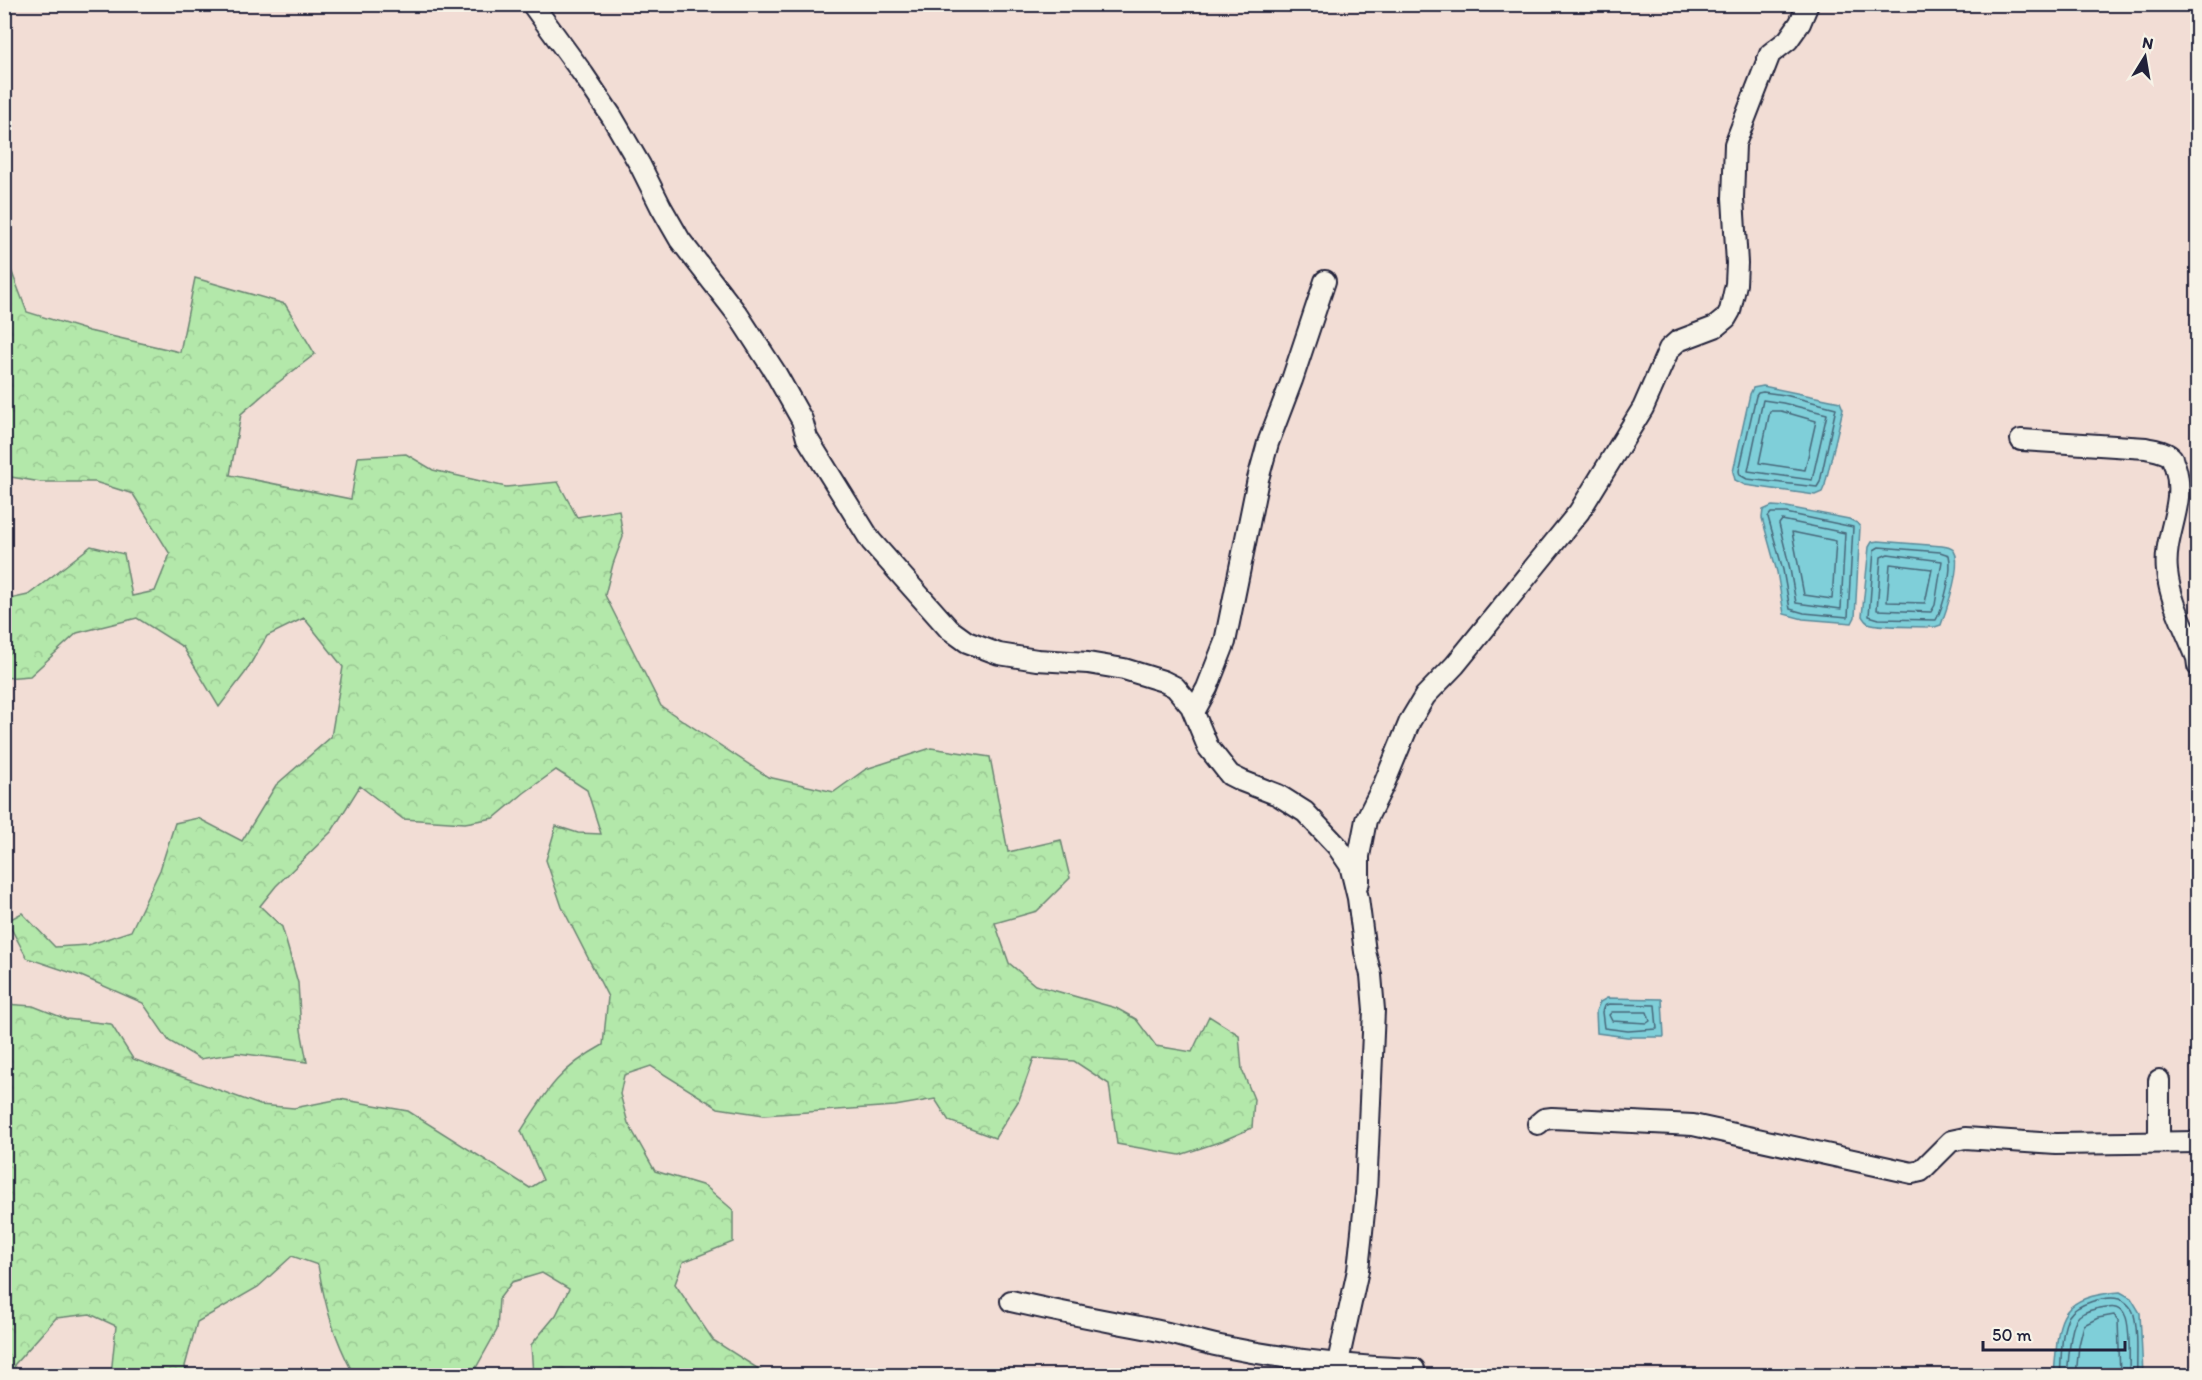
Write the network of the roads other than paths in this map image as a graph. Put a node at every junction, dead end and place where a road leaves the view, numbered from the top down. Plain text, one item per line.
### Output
1 (532, 4) edge
2 (1809, 4) edge
3 (1325, 281) dead end
4 (2021, 440) dead end
5 (2198, 666) edge
6 (1194, 712) junction
7 (1357, 892) junction
8 (2159, 1080) dead end
9 (1538, 1125) dead end
10 (2159, 1142) junction
11 (2198, 1142) edge
12 (1011, 1301) dead end
13 (1414, 1368) dead end
14 (1336, 1370) edge

1 - 6 street
2 - 7 street
3 - 6 street
4 - 5 street
6 - 7 street
7 - 14 street
8 - 10 street
9 - 10 street
10 - 11 street
12 - 14 street
13 - 14 street

